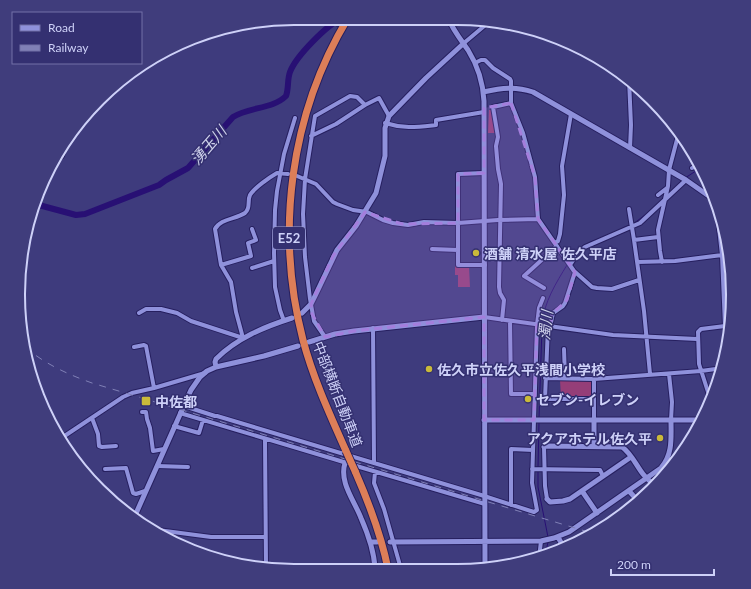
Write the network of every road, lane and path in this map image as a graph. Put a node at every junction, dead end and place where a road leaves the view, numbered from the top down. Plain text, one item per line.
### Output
1 (336, 25) edge
2 (452, 25) edge
3 (484, 27) edge
4 (464, 43) junction
5 (475, 62) junction
6 (511, 88) junction
7 (629, 88) edge
8 (483, 92) junction
9 (511, 103) junction
10 (365, 105) junction
11 (493, 107) junction
12 (484, 110) junction
13 (571, 114) junction
14 (389, 116) junction
15 (293, 120) dead end
16 (386, 123) junction
17 (311, 136) junction
18 (676, 139) edge
19 (630, 148) junction
20 (669, 170) junction
21 (281, 173) junction
22 (484, 173) junction
23 (288, 174) dead end
24 (297, 176) dead end
25 (304, 179) junction
26 (684, 179) junction
27 (667, 190) junction
28 (706, 194) edge
29 (658, 195) dead end
30 (665, 199) junction
31 (630, 209) dead end
32 (365, 212) junction
33 (538, 219) junction
34 (500, 220) junction
35 (484, 221) junction
36 (458, 223) junction
37 (631, 224) junction
38 (254, 231) dead end
39 (658, 237) junction
40 (634, 240) junction
41 (556, 245) junction
42 (722, 248) edge
43 (432, 249) dead end
44 (458, 250) junction
45 (722, 255) junction
46 (274, 261) junction
47 (637, 262) junction
48 (662, 262) junction
49 (221, 265) junction
50 (485, 265) junction
51 (570, 265) junction
52 (254, 266) dead end
53 (575, 272) junction
54 (639, 280) junction
55 (724, 282) joint
56 (544, 288) dead end
57 (543, 298) dead end
58 (311, 304) junction
59 (138, 313) dead end
60 (302, 313) dead end
61 (725, 316) edge
62 (484, 317) junction
63 (292, 318) dead end
64 (502, 320) junction
65 (284, 321) junction
66 (510, 321) junction
67 (537, 325) junction
68 (547, 326) junction
69 (725, 326) edge
70 (373, 328) junction
71 (325, 337) junction
72 (646, 337) junction
73 (243, 338) junction
74 (697, 339) junction
75 (309, 342) dead end
76 (298, 346) dead end
77 (134, 347) dead end
78 (564, 350) dead end
79 (216, 367) junction
80 (716, 369) edge
81 (702, 371) junction
82 (205, 373) junction
83 (650, 374) junction
84 (669, 374) junction
85 (545, 378) junction
86 (565, 378) junction
87 (594, 379) junction
88 (154, 388) junction
89 (708, 390) edge
90 (534, 394) junction
91 (594, 398) junction
92 (184, 406) junction
93 (147, 412) dead end
94 (180, 414) junction
95 (92, 418) junction
96 (203, 420) junction
97 (484, 420) junction
98 (537, 420) junction
99 (594, 420) junction
100 (671, 420) junction
101 (695, 420) edge
102 (174, 426) junction
103 (65, 436) edge
104 (265, 439) junction
105 (594, 446) junction
106 (113, 448) dead end
107 (544, 448) joint
108 (164, 450) junction
109 (533, 450) junction
110 (631, 457) junction
111 (668, 459) joint
112 (345, 463) junction
113 (374, 463) junction
114 (157, 466) junction
115 (188, 467) dead end
116 (105, 469) dead end
117 (533, 469) junction
118 (542, 469) junction
119 (375, 472) junction
120 (603, 476) junction
121 (647, 478) junction
122 (650, 482) edge
123 (145, 491) junction
124 (582, 491) junction
125 (629, 491) junction
126 (485, 496) junction
127 (634, 497) edge
128 (547, 500) joint
129 (484, 504) junction
130 (511, 504) junction
131 (136, 513) edge
132 (597, 513) junction
133 (166, 531) edge
134 (265, 537) junction
135 (558, 537) junction
136 (543, 540) junction
137 (485, 541) junction
138 (370, 542) junction
139 (377, 542) dead end
140 (391, 542) junction
141 (561, 543) edge
142 (541, 550) edge
143 (266, 562) edge
144 (485, 562) edge
145 (375, 564) edge
146 (387, 564) edge
147 (399, 564) edge

1 - 146 highway, 中部横断自動車道 / E52, bridge
2 - 4 street
3 - 4 street
4 - 5 street
4 - 14 street
5 - 6 street
5 - 8 street
6 - 8 street
6 - 9 street
6 - 13 street
7 - 19 street
8 - 12 street
9 - 11 street
9 - 33 street
10 - 14 street
10 - 17 street
10 - 17 street
11 - 12 street
11 - 34 street
12 - 16 street
12 - 22 street
13 - 19 street
13 - 41 street
14 - 16 street
15 - 21 street
16 - 32 street
17 - 25 street
18 - 20 street
19 - 20 street
20 - 26 street
20 - 27 street
21 - 23 street
21 - 46 street
21 - 49 street
22 - 35 street
22 - 36 street
24 - 25 street
25 - 32 street
25 - 58 street
26 - 28 street
26 - 30 street
27 - 29 street
27 - 30 street
30 - 37 street
30 - 39 street
31 - 37 street
32 - 36 street
32 - 58 street
33 - 34 street
33 - 41 street
34 - 35 street
34 - 64 street
35 - 36 street
35 - 50 street
36 - 44 street
37 - 40 street
37 - 51 street
38 - 49 street
39 - 40 street
39 - 48 street
40 - 47 street
41 - 51 street
41 - 56 street
42 - 45 street
43 - 44 street
44 - 50 street
45 - 48 street
45 - 55 street
46 - 52 street
46 - 65 street
47 - 48 street
47 - 54 street
49 - 73 street
50 - 62 street
51 - 53 street
53 - 54 street
53 - 68 street
54 - 72 street
55 - 61 street
57 - 67 street
58 - 60 street
58 - 71 street
59 - 73 street
62 - 64 street
62 - 70 street
62 - 97 street
63 - 65 street
64 - 66 street
65 - 73 street
66 - 67 street
66 - 90 street
67 - 68 street
67 - 90 street
68 - 72 street
68 - 85 street
69 - 74 street
70 - 71 street
70 - 113 street
71 - 75 street
72 - 74 street
72 - 83 street
73 - 79 street
74 - 81 street
76 - 79 street
77 - 88 street
78 - 86 street
79 - 82 street
80 - 81 street
81 - 84 street
81 - 89 street
82 - 88 street
82 - 92 street
83 - 84 street
83 - 87 street
84 - 100 street
85 - 86 street
85 - 91 street
86 - 87 street
87 - 91 street
88 - 95 street
90 - 98 street
91 - 99 street
92 - 94 street
92 - 113 street
93 - 108 street
94 - 96 street
94 - 102 street
95 - 103 street
95 - 106 street
96 - 102 street
96 - 104 street
97 - 98 street
97 - 126 street
98 - 99 street
98 - 109 street
99 - 100 street
99 - 105 street
100 - 101 street
100 - 111 street
102 - 108 street
104 - 112 street
104 - 134 street
105 - 107 street
105 - 110 street
107 - 118 street
108 - 114 street
109 - 117 street
109 - 130 street
110 - 120 street
110 - 121 street
111 - 121 street
112 - 119 street
112 - 138 street
113 - 126 street
114 - 115 street
114 - 123 street
116 - 123 street
117 - 118 street
117 - 130 street
118 - 120 street
118 - 128 street
119 - 129 street
119 - 140 street
120 - 124 street
121 - 122 street
121 - 125 street
123 - 131 street
124 - 128 street
124 - 132 street
125 - 127 street
125 - 132 street
126 - 129 street
126 - 130 street
129 - 137 street
132 - 135 street
133 - 134 street
134 - 143 street
135 - 136 street
135 - 141 street
136 - 137 street
136 - 142 street
137 - 140 street
137 - 144 street
138 - 139 street
138 - 145 street
140 - 147 street

